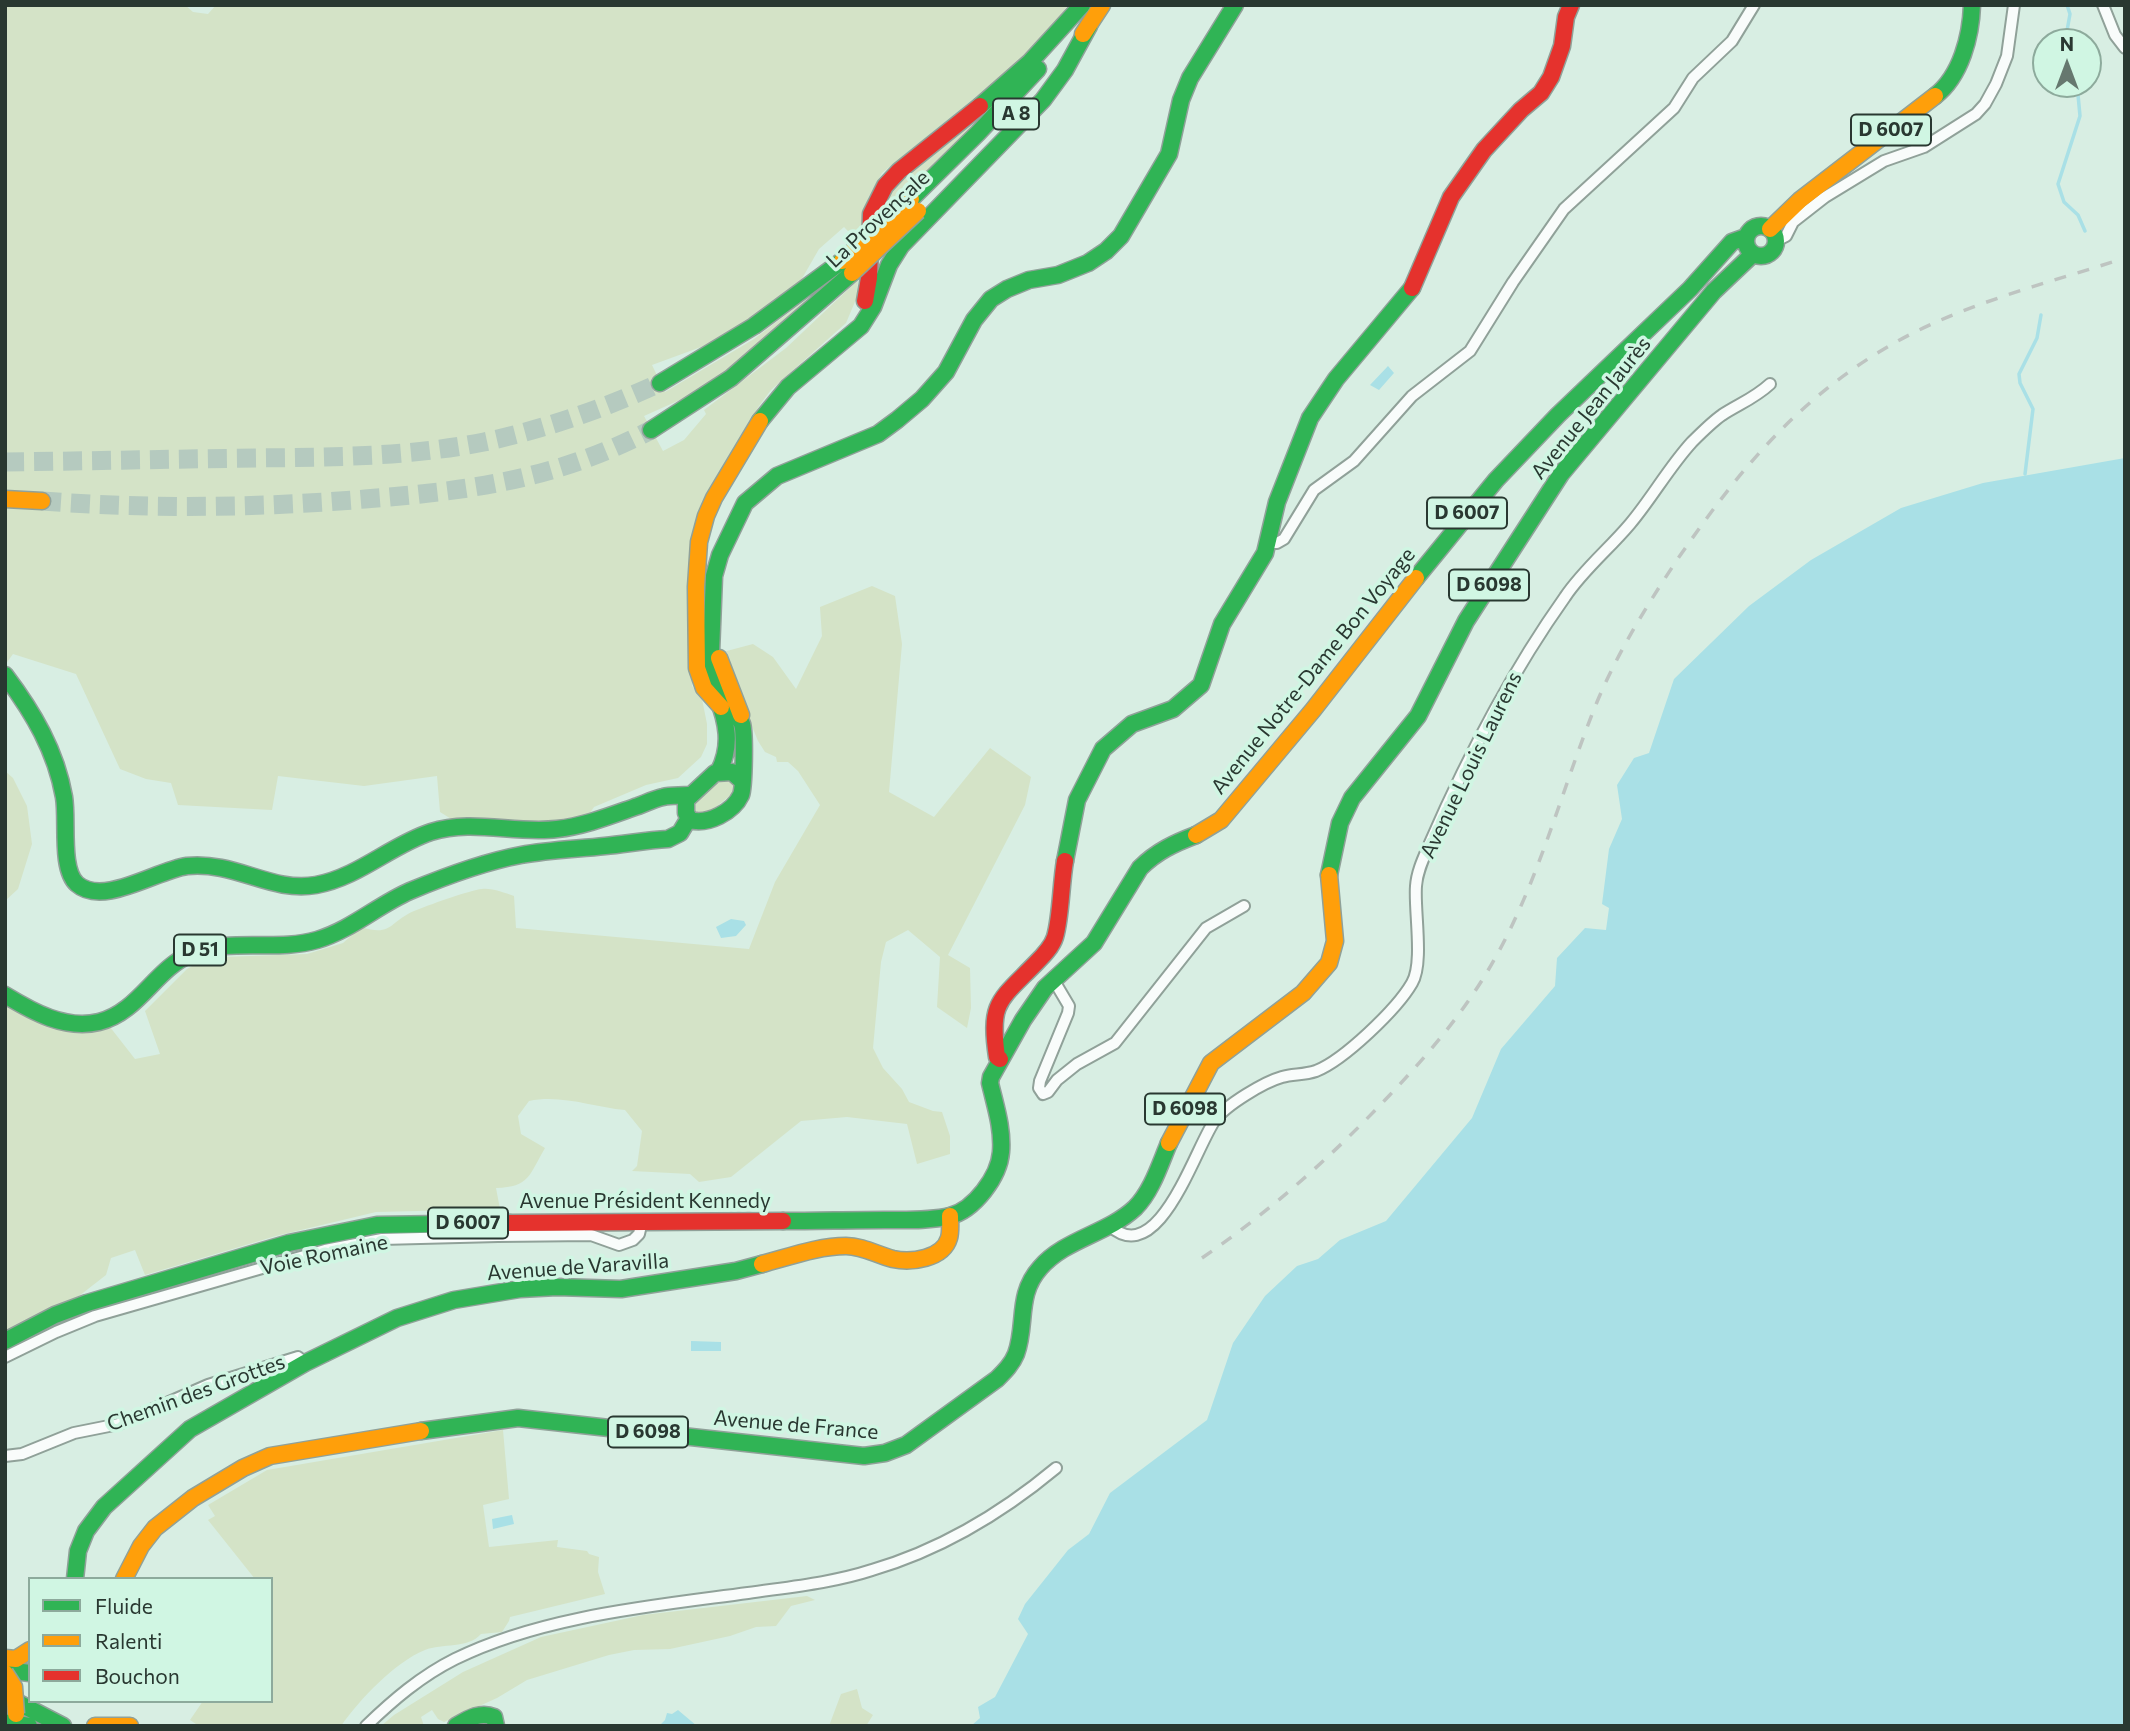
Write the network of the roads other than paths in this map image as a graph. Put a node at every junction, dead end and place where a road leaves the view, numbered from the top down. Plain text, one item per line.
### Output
1 (1083, 5) edge
2 (1102, 5) edge
3 (1235, 5) edge
4 (1571, 5) edge
5 (1754, 5) edge
6 (1972, 5) edge
7 (2014, 5) edge
8 (2103, 5) edge
9 (1089, 26) junction
10 (2125, 48) edge
11 (914, 205) junction
12 (1773, 235) junction
13 (1746, 237) junction
14 (1753, 254) junction
15 (847, 267) junction
16 (836, 346) junction
17 (660, 383) tunnel mouth
18 (1770, 384) dead end
19 (651, 430) tunnel mouth
20 (5, 499) edge
21 (42, 501) tunnel mouth
22 (1269, 543) junction
23 (713, 632) junction
24 (695, 651) junction
25 (5, 675) edge
26 (715, 689) junction
27 (721, 707) junction
28 (742, 720) junction
29 (719, 771) junction
30 (741, 780) junction
31 (692, 811) junction
32 (1244, 906) dead end
33 (1054, 979) junction
34 (5, 995) edge
35 (1005, 1054) junction
36 (992, 1095) joint
37 (950, 1216) junction
38 (642, 1221) junction
39 (1110, 1227) junction
40 (5, 1341) edge
41 (5, 1357) edge
42 (305, 1363) junction
43 (5, 1456) edge
44 (1056, 1468) dead end
45 (75, 1577) edge
46 (125, 1577) edge
47 (28, 1651) edge
48 (5, 1658) edge
49 (5, 1672) edge
50 (28, 1673) edge
51 (28, 1692) edge
52 (5, 1696) edge
53 (11, 1721) edge
54 (29, 1726) edge
55 (64, 1726) edge
56 (94, 1726) edge
57 (130, 1726) edge
58 (366, 1726) edge
59 (456, 1726) edge
60 (496, 1726) edge

1 - 11 main road, La Provençale / A 8
1 - 16 main road
2 - 9 main road, La Provençale / A 8
3 - 23 main road
4 - 22 main road
5 - 22 street
6 - 12 main road, D 6007
7 - 12 street
8 - 10 street
9 - 11 main road, La Provençale / A 8
9 - 16 main road
11 - 15 main road, La Provençale / A 8, bridge
12 - 13 main road
12 - 14 main road
13 - 14 main road
13 - 33 main road, Avenue Notre-Dame Bon Voyage / D 6007
14 - 39 main road, Avenue Jean Jaurès / D 6098
15 - 17 main road, La Provençale / A 8
15 - 19 main road, La Provençale / A 8
16 - 24 main road
18 - 39 street, Avenue Louis Laurens
20 - 21 main road
22 - 35 main road
23 - 26 main road
23 - 28 main road
24 - 26 main road
24 - 27 main road
25 - 31 main road
26 - 27 main road
26 - 28 main road
27 - 29 main road
28 - 30 main road
29 - 30 main road
29 - 31 main road
30 - 31 main road
31 - 34 main road, D 51
32 - 33 street
33 - 35 main road, Avenue Notre-Dame Bon Voyage / D 6007
35 - 36 main road, Avenue Notre-Dame Bon Voyage / D 6007
36 - 37 main road, Avenue Président Kennedy / D 6007
37 - 38 main road, Avenue Président Kennedy / D 6007
37 - 42 main road, Avenue de Varavilla
38 - 40 main road, Avenue Président Kennedy / D 6007
38 - 41 street, Voie Romaine
39 - 46 main road, Avenue de France / D 6098
42 - 43 street, Chemin des Grottes
42 - 45 main road, Avenue de Varavilla
44 - 58 street
47 - 48 main road
49 - 50 main road
49 - 53 main road, bridge
51 - 53 main road
52 - 55 main road
53 - 54 main road
56 - 57 main road
59 - 60 main road

